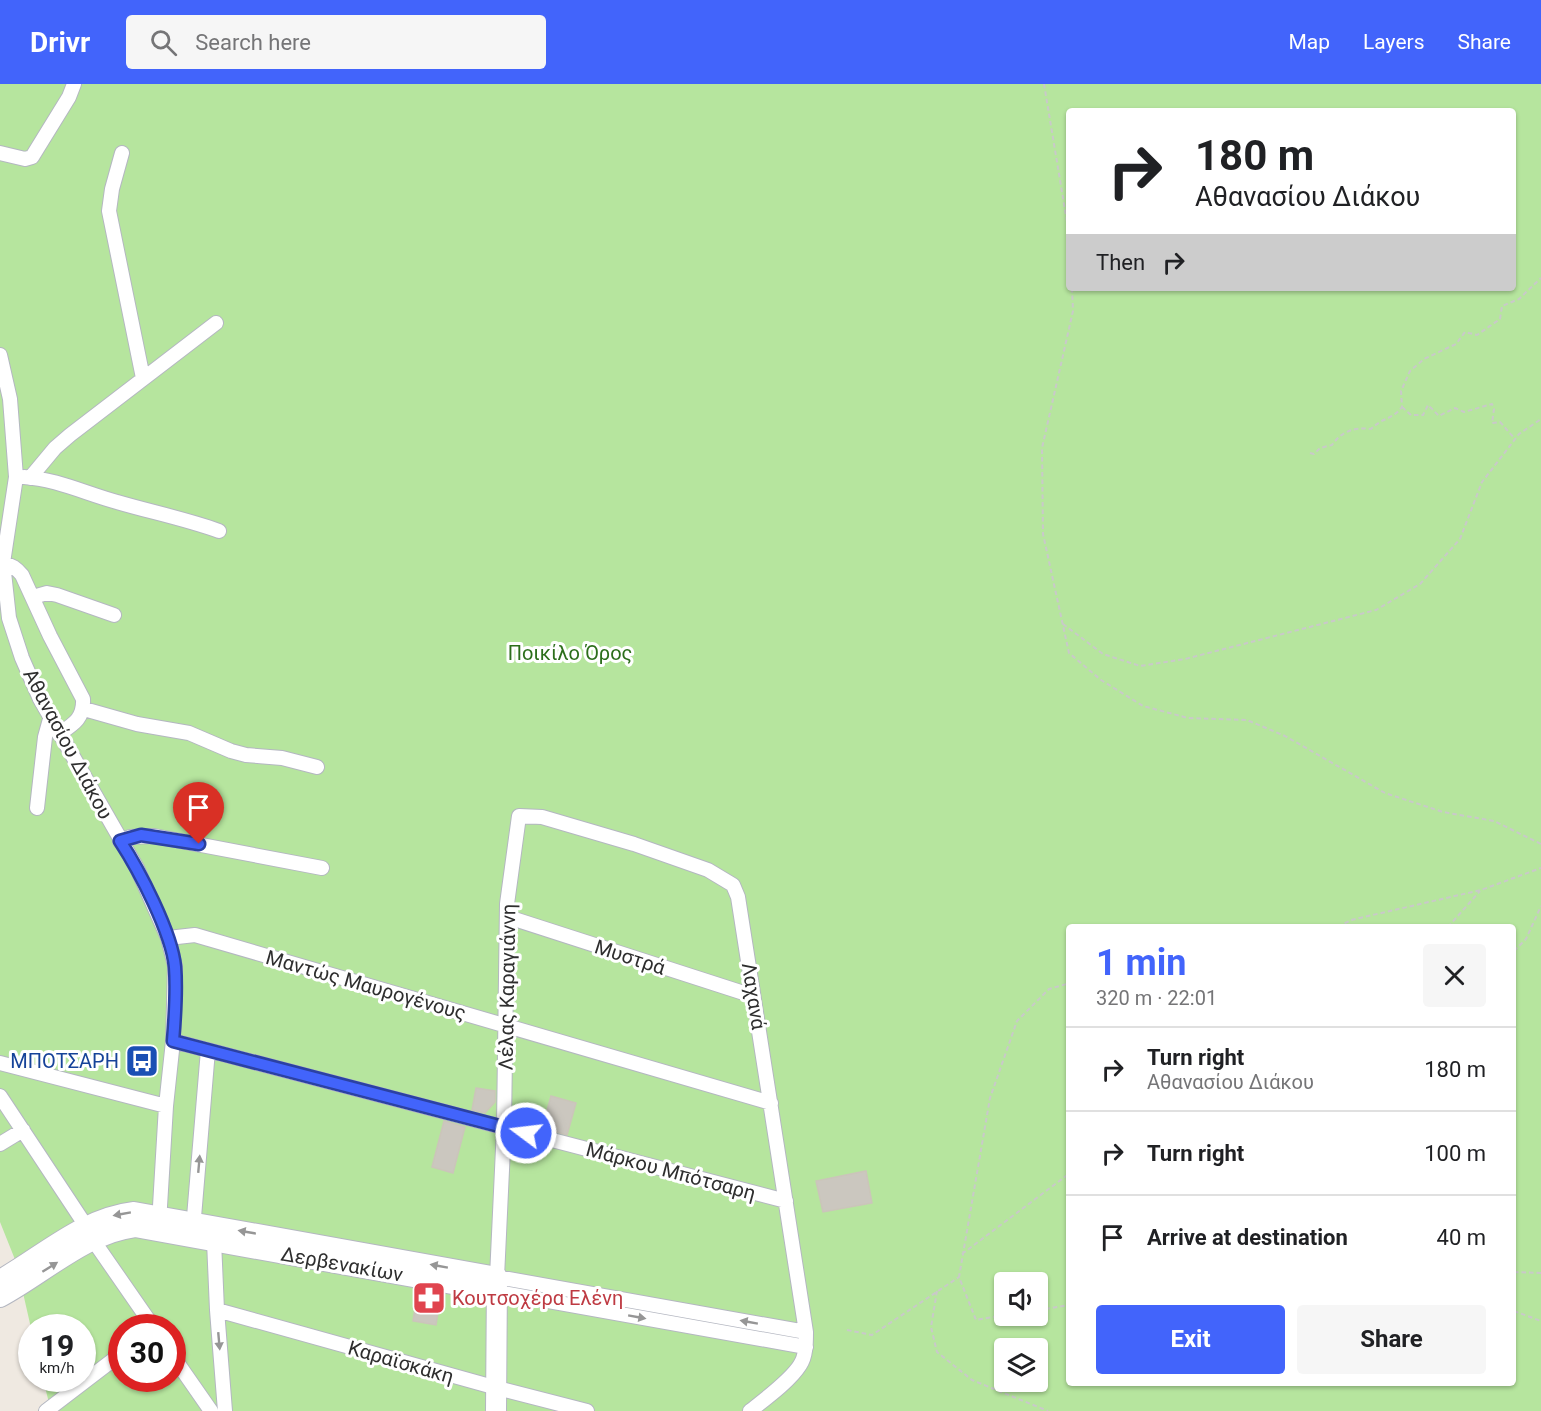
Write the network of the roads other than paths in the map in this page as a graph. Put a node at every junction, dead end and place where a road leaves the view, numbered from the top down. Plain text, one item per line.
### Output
1 (74, 84) edge
2 (0, 153) edge
3 (122, 153) dead end
4 (216, 323) dead end
5 (0, 355) edge
6 (143, 378) junction
7 (23, 477) junction
8 (219, 531) dead end
9 (2, 565) edge
10 (33, 597) junction
11 (114, 615) dead end
12 (84, 709) junction
13 (50, 719) junction
14 (59, 734) junction
15 (317, 767) dead end
16 (37, 808) dead end
17 (519, 816) joint
18 (120, 841) junction
19 (322, 868) dead end
20 (508, 917) junction
21 (168, 938) junction
22 (753, 996) junction
23 (506, 1027) junction
24 (173, 1041) junction
25 (208, 1050) junction
26 (0, 1063) edge
27 (0, 1095) edge
28 (771, 1103) junction
29 (166, 1106) junction
30 (504, 1127) junction
31 (23, 1130) junction
32 (0, 1144) edge
33 (786, 1201) junction
34 (158, 1223) junction
35 (193, 1230) junction
36 (89, 1233) junction
37 (214, 1241) junction
38 (0, 1280) edge
39 (497, 1284) junction
40 (0, 1297) edge
41 (217, 1310) junction
42 (145, 1314) edge
43 (806, 1332) junction
44 (806, 1347) junction
45 (108, 1364) edge
46 (186, 1375) edge
47 (497, 1388) junction
48 (46, 1411) edge
49 (211, 1411) edge
50 (225, 1411) edge
51 (496, 1411) edge
52 (587, 1411) edge
53 (750, 1411) edge

1 - 2 street
3 - 6 street
4 - 6 street
5 - 7 street, Αθανασίου Διάκου
6 - 7 street
7 - 8 street
7 - 9 street, Αθανασίου Διάκου
9 - 10 street
9 - 13 street, Αθανασίου Διάκου
10 - 11 street
10 - 12 street
12 - 14 street
12 - 15 street
13 - 14 street, Αθανασίου Διάκου
13 - 16 street
14 - 18 street, Αθανασίου Διάκου
17 - 20 street, Λέλας Καραγιάννη
17 - 22 street, Λαχανά
18 - 19 street
18 - 21 street, Αθανασίου Διάκου
20 - 22 street, Μυστρά
20 - 23 street, Λέλας Καραγιάννη
21 - 23 street, Μαντώς Μαυρογένους
21 - 24 street, Αθανασίου Διάκου
22 - 28 street, Λαχανά
23 - 28 street, Μαντώς Μαυρογένους
23 - 30 street, Λέλας Καραγιάννη
24 - 25 street, Μάρκου Μπότσαρη
24 - 29 street, Αθανασίου Διάκου
25 - 30 street, Μάρκου Μπότσαρη
35 -> 25 street
26 - 29 street
27 - 31 street
28 - 33 street, Λαχανά
29 - 34 street, Αθανασίου Διάκου
30 - 33 street, Μάρκου Μπότσαρη
30 - 39 street, Λέλας Καραγιάννη
31 - 32 street
31 - 36 street
33 - 43 street, Λαχανά
34 - 35 street, Δερβενακίων
34 - 36 street, Δερβενακίων
35 - 37 street, Δερβενακίων
39 -> 35 street, Δερβενακίων
36 - 38 street, Δερβενακίων
40 -> 36 street, Δερβενακίων
36 - 42 street
37 - 39 street, Δερβενακίων
37 - 41 street
43 -> 39 street, Δερβενακίων
39 -> 44 street, Δερβενακίων
39 - 47 street, Λέλας Καραγιάννη
41 - 47 street, Καραϊσκάκη
41 -> 50 street
43 - 44 street, Λαχανά
44 - 53 street
45 - 48 street
46 - 49 street
47 - 51 street, Λέλας Καραγιάννη
47 - 52 street, Καραϊσκάκη

